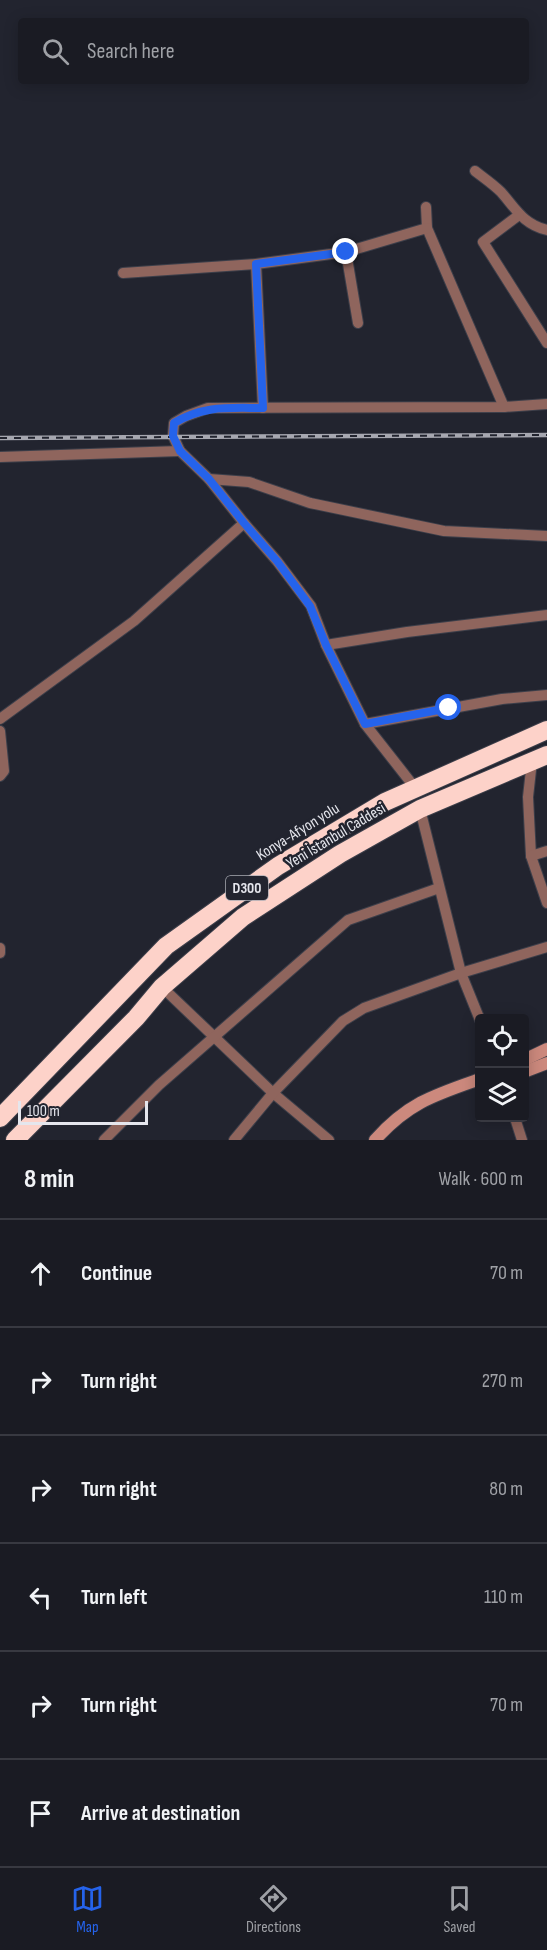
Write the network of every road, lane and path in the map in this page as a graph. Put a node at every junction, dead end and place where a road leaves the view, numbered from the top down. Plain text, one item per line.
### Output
1 (475, 171) dead end
2 (426, 207) dead end
3 (519, 215) junction
4 (427, 228) junction
5 (547, 230) edge
6 (346, 252) junction
7 (256, 264) junction
8 (123, 273) dead end
9 (358, 322) dead end
10 (547, 343) edge
11 (547, 405) edge
12 (504, 407) junction
13 (263, 408) junction
14 (180, 451) junction
15 (0, 457) edge
16 (209, 479) junction
17 (244, 523) junction
18 (547, 536) edge
19 (547, 615) edge
20 (326, 645) junction
21 (547, 694) edge
22 (0, 719) edge
23 (365, 724) junction
24 (547, 730) edge
25 (0, 731) edge
26 (539, 758) edge
27 (0, 776) edge
28 (416, 789) junction
29 (420, 809) junction
30 (547, 851) edge
31 (531, 856) junction
32 (439, 888) junction
33 (547, 903) edge
34 (547, 947) edge
35 (0, 948) edge
36 (0, 952) edge
37 (461, 973) junction
38 (162, 987) junction
39 (478, 1014) edge
40 (216, 1037) junction
41 (547, 1049) edge
42 (529, 1058) edge
43 (547, 1063) edge
44 (529, 1070) edge
45 (475, 1081) edge
46 (273, 1093) junction
47 (0, 1118) edge
48 (516, 1122) edge
49 (15, 1140) edge
50 (104, 1140) edge
51 (234, 1140) edge
52 (329, 1140) edge
53 (375, 1140) edge
54 (522, 1140) edge

1 - 3 street
2 - 4 street
3 - 5 street
3 - 10 street
4 - 6 street
4 - 12 street
6 - 7 street
6 - 9 street
7 - 8 street
7 - 13 street
11 - 12 street
12 - 13 street
13 - 14 street
14 - 15 street
14 - 16 street
16 - 17 street
16 - 18 street
17 - 20 street
17 - 22 street
19 - 20 street
20 - 23 street
21 - 23 street
23 - 28 street
24 - 28 highway, Konya-Afyon yolu / D300
25 - 27 street
26 - 29 highway, Yeni İstanbul Caddesi / D300
26 - 31 street
28 - 47 highway, Konya-Afyon yolu / D300
29 - 32 street
29 - 38 highway, Yeni İstanbul Caddesi / D300
30 - 31 street
31 - 33 street
32 - 37 street
32 - 40 street
34 - 37 street
35 - 36 street
37 - 39 street
37 - 46 street
38 - 40 street
38 - 49 highway, Yeni İstanbul Caddesi / D300
40 - 46 street
40 - 50 street
41 - 42 street
43 - 44 street
45 - 53 street
46 - 51 street
46 - 52 street
48 - 54 street

